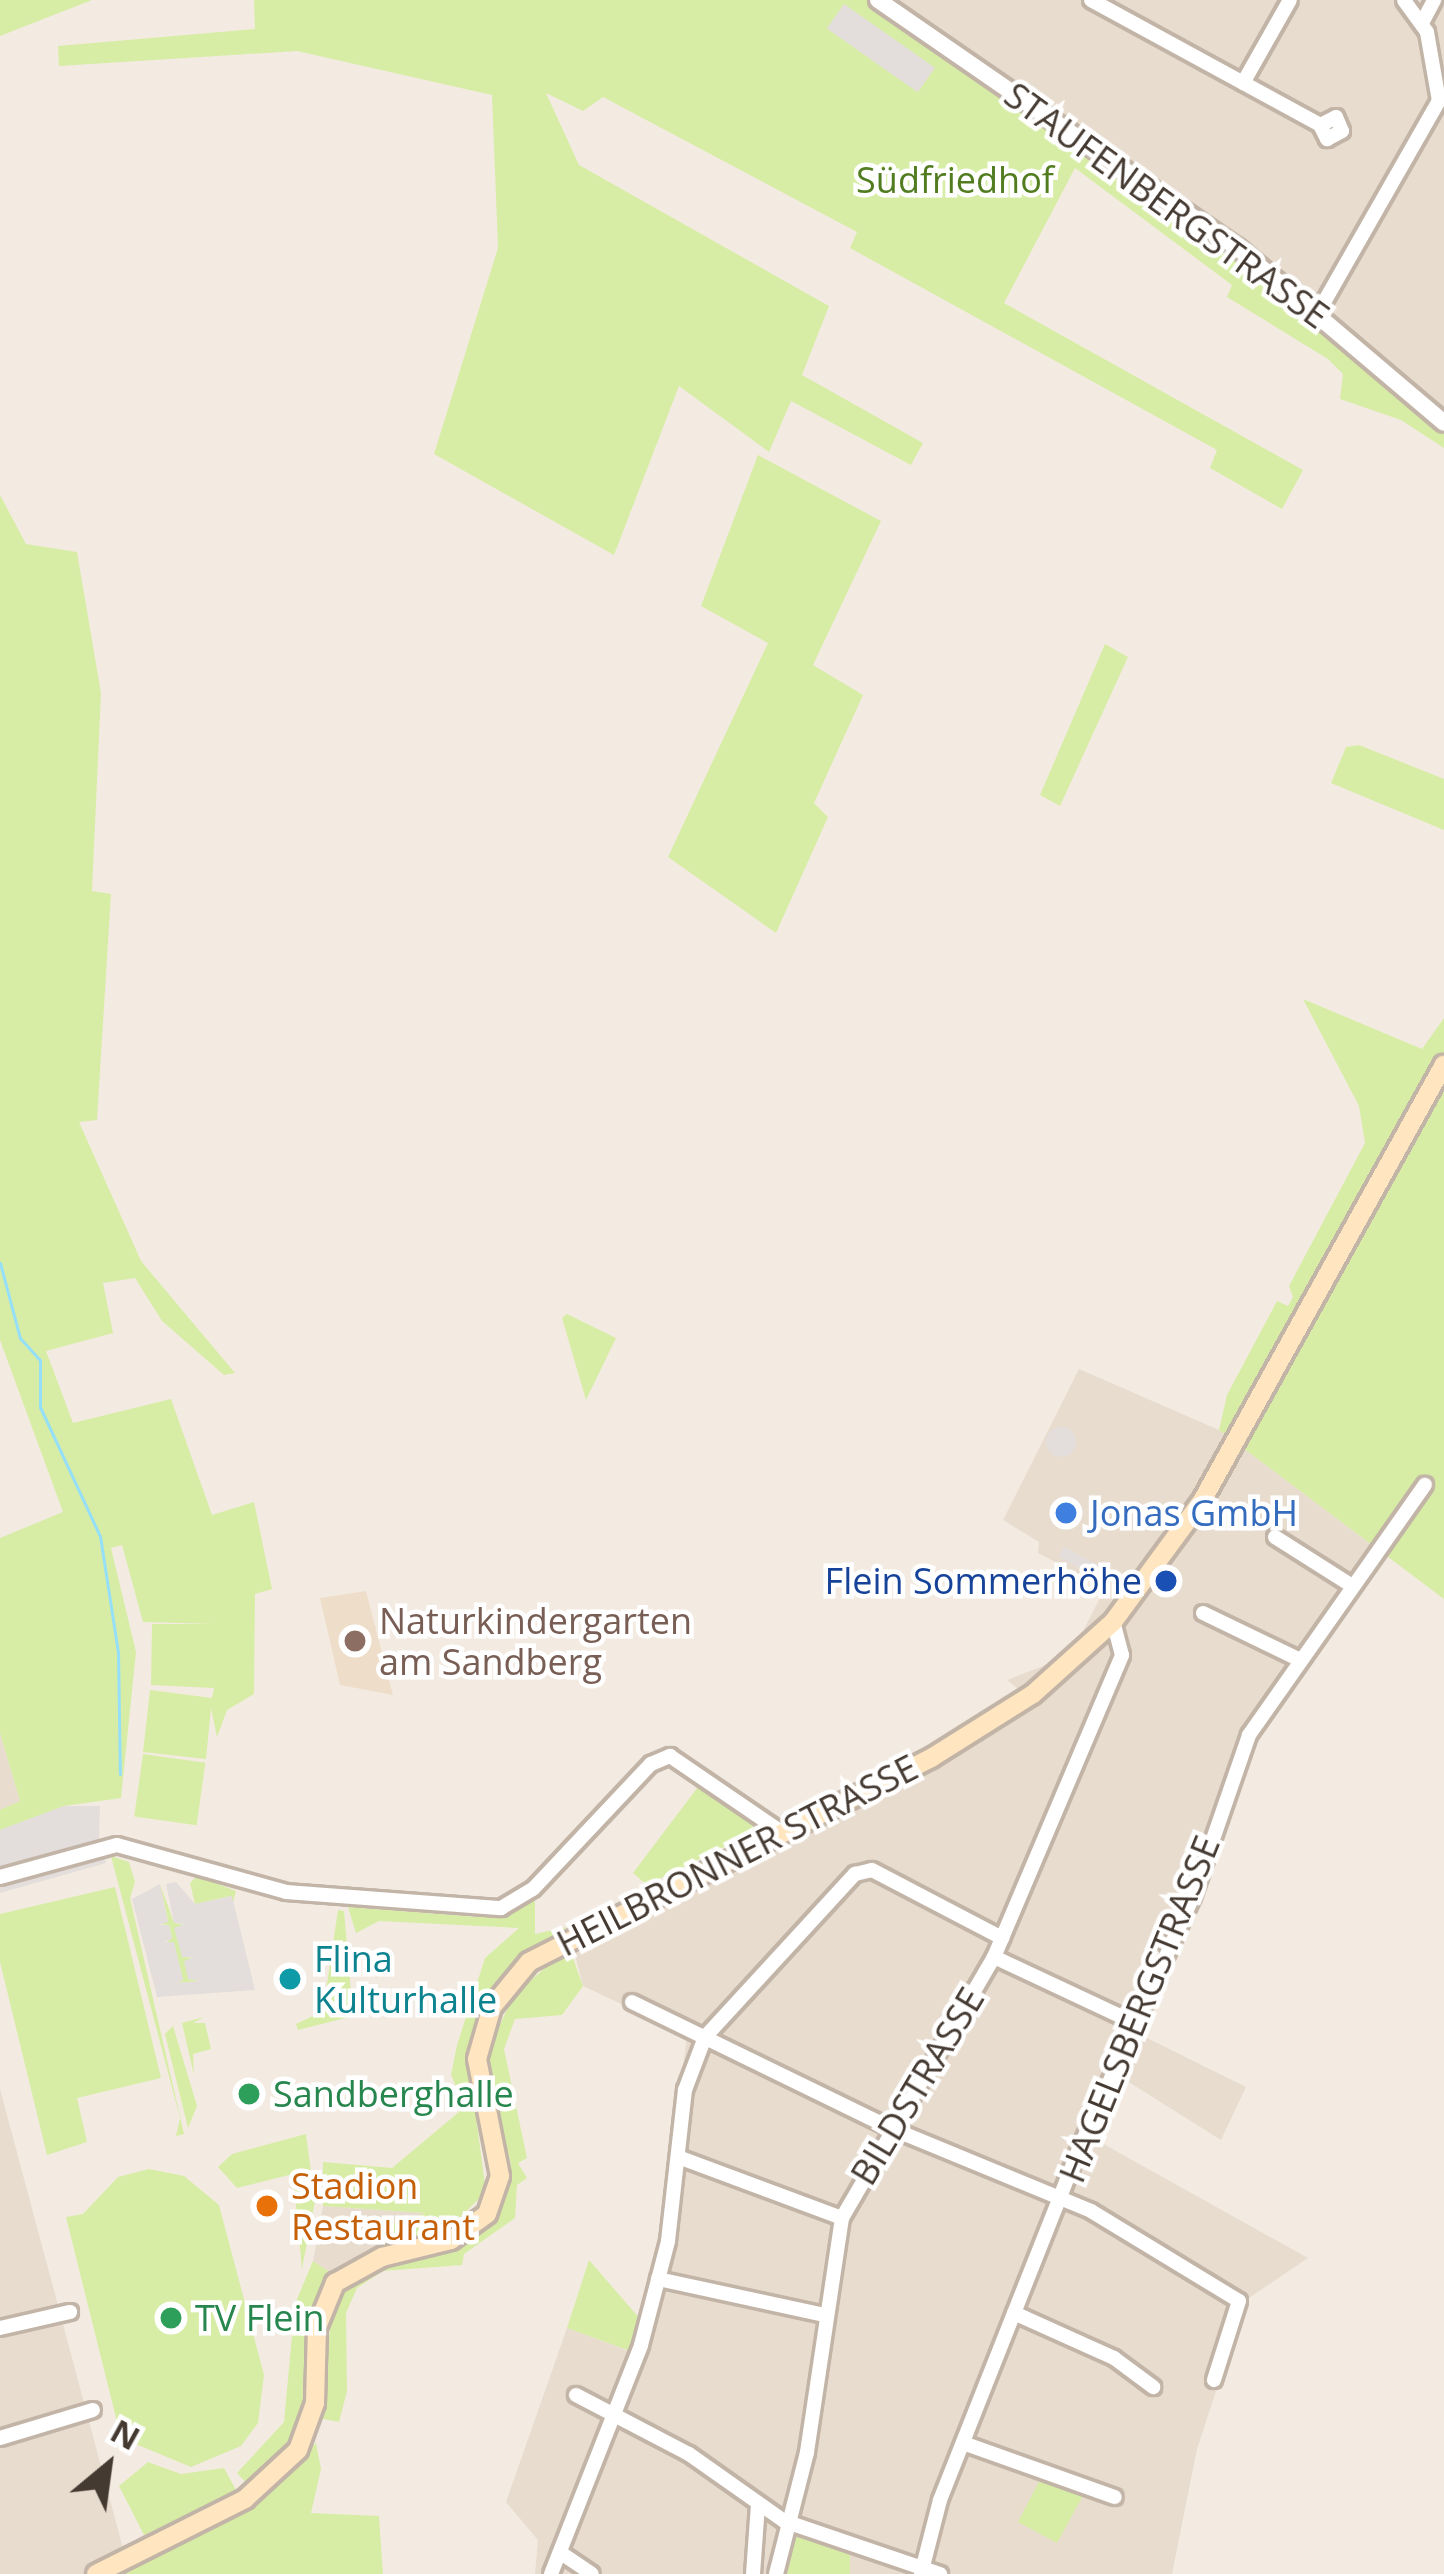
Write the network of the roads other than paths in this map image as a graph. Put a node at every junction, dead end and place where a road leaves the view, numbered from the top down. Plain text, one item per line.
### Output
1 (878, 0) edge
2 (1091, 0) edge
3 (1290, 0) edge
4 (1404, 0) edge
5 (1434, 0) edge
6 (1423, 21) junction
7 (1243, 82) junction
8 (1442, 100) edge
9 (1320, 125) dead end
10 (1319, 311) junction
11 (1444, 423) edge
12 (1444, 1065) edge
13 (1425, 1485) dead end
14 (1275, 1537) dead end
15 (1349, 1584) junction
16 (1204, 1613) dead end
17 (1113, 1622) junction
18 (1298, 1659) junction
19 (783, 1833) junction
20 (0, 1877) edge
21 (1002, 1938) junction
22 (994, 1957) junction
23 (632, 2002) dead end
24 (1136, 2023) junction
25 (705, 2037) junction
26 (890, 2128) junction
27 (678, 2157) junction
28 (1061, 2197) junction
29 (842, 2218) junction
30 (658, 2279) junction
31 (70, 2312) dead end
32 (1014, 2313) junction
33 (825, 2315) junction
34 (0, 2329) edge
35 (1214, 2380) dead end
36 (1153, 2387) dead end
37 (576, 2395) dead end
38 (93, 2410) dead end
39 (619, 2413) junction
40 (0, 2438) edge
41 (963, 2443) junction
42 (1115, 2497) dead end
43 (758, 2505) junction
44 (784, 2521) junction
45 (561, 2553) junction
46 (921, 2572) edge
47 (96, 2574) edge
48 (551, 2574) edge
49 (592, 2574) edge
50 (753, 2574) edge
51 (776, 2574) edge
52 (940, 2574) edge

1 - 10 street, STAUFENBERGSTRASSE
2 - 7 street
3 - 7 street
4 - 6 street
5 - 6 street
6 - 8 street
7 - 9 street
8 - 10 street
10 - 11 street, STAUFENBERGSTRASSE
12 - 17 main road, HEILBRONNER STRASSE
13 - 15 street, HAGELSBERGSTRASSE
14 - 15 street
15 - 18 street, HAGELSBERGSTRASSE
16 - 18 street
17 - 19 main road, HEILBRONNER STRASSE
17 - 21 street, BILDSTRASSE
18 - 24 street, HAGELSBERGSTRASSE
19 - 20 street
19 - 47 main road, HEILBRONNER STRASSE
21 - 22 street, BILDSTRASSE
21 - 25 street
22 - 24 street
22 - 26 street, BILDSTRASSE
23 - 25 street
24 - 28 street, HAGELSBERGSTRASSE
25 - 26 street
25 - 27 street
26 - 28 street
26 - 29 street, BILDSTRASSE
27 - 29 street
27 - 30 street
28 - 32 street, HAGELSBERGSTRASSE
28 - 35 street
29 - 33 street, BILDSTRASSE
30 - 33 street
30 - 39 street
31 - 34 street
32 - 36 street
32 - 41 street, HAGELSBERGSTRASSE
33 - 44 street, BILDSTRASSE
37 - 39 street
38 - 40 street
39 - 43 street
39 - 45 street
41 - 42 street
41 - 46 street, HAGELSBERGSTRASSE
43 - 44 street
43 - 50 street
44 - 46 street
44 - 51 street, BILDSTRASSE
45 - 48 street
45 - 49 street
46 - 52 street

